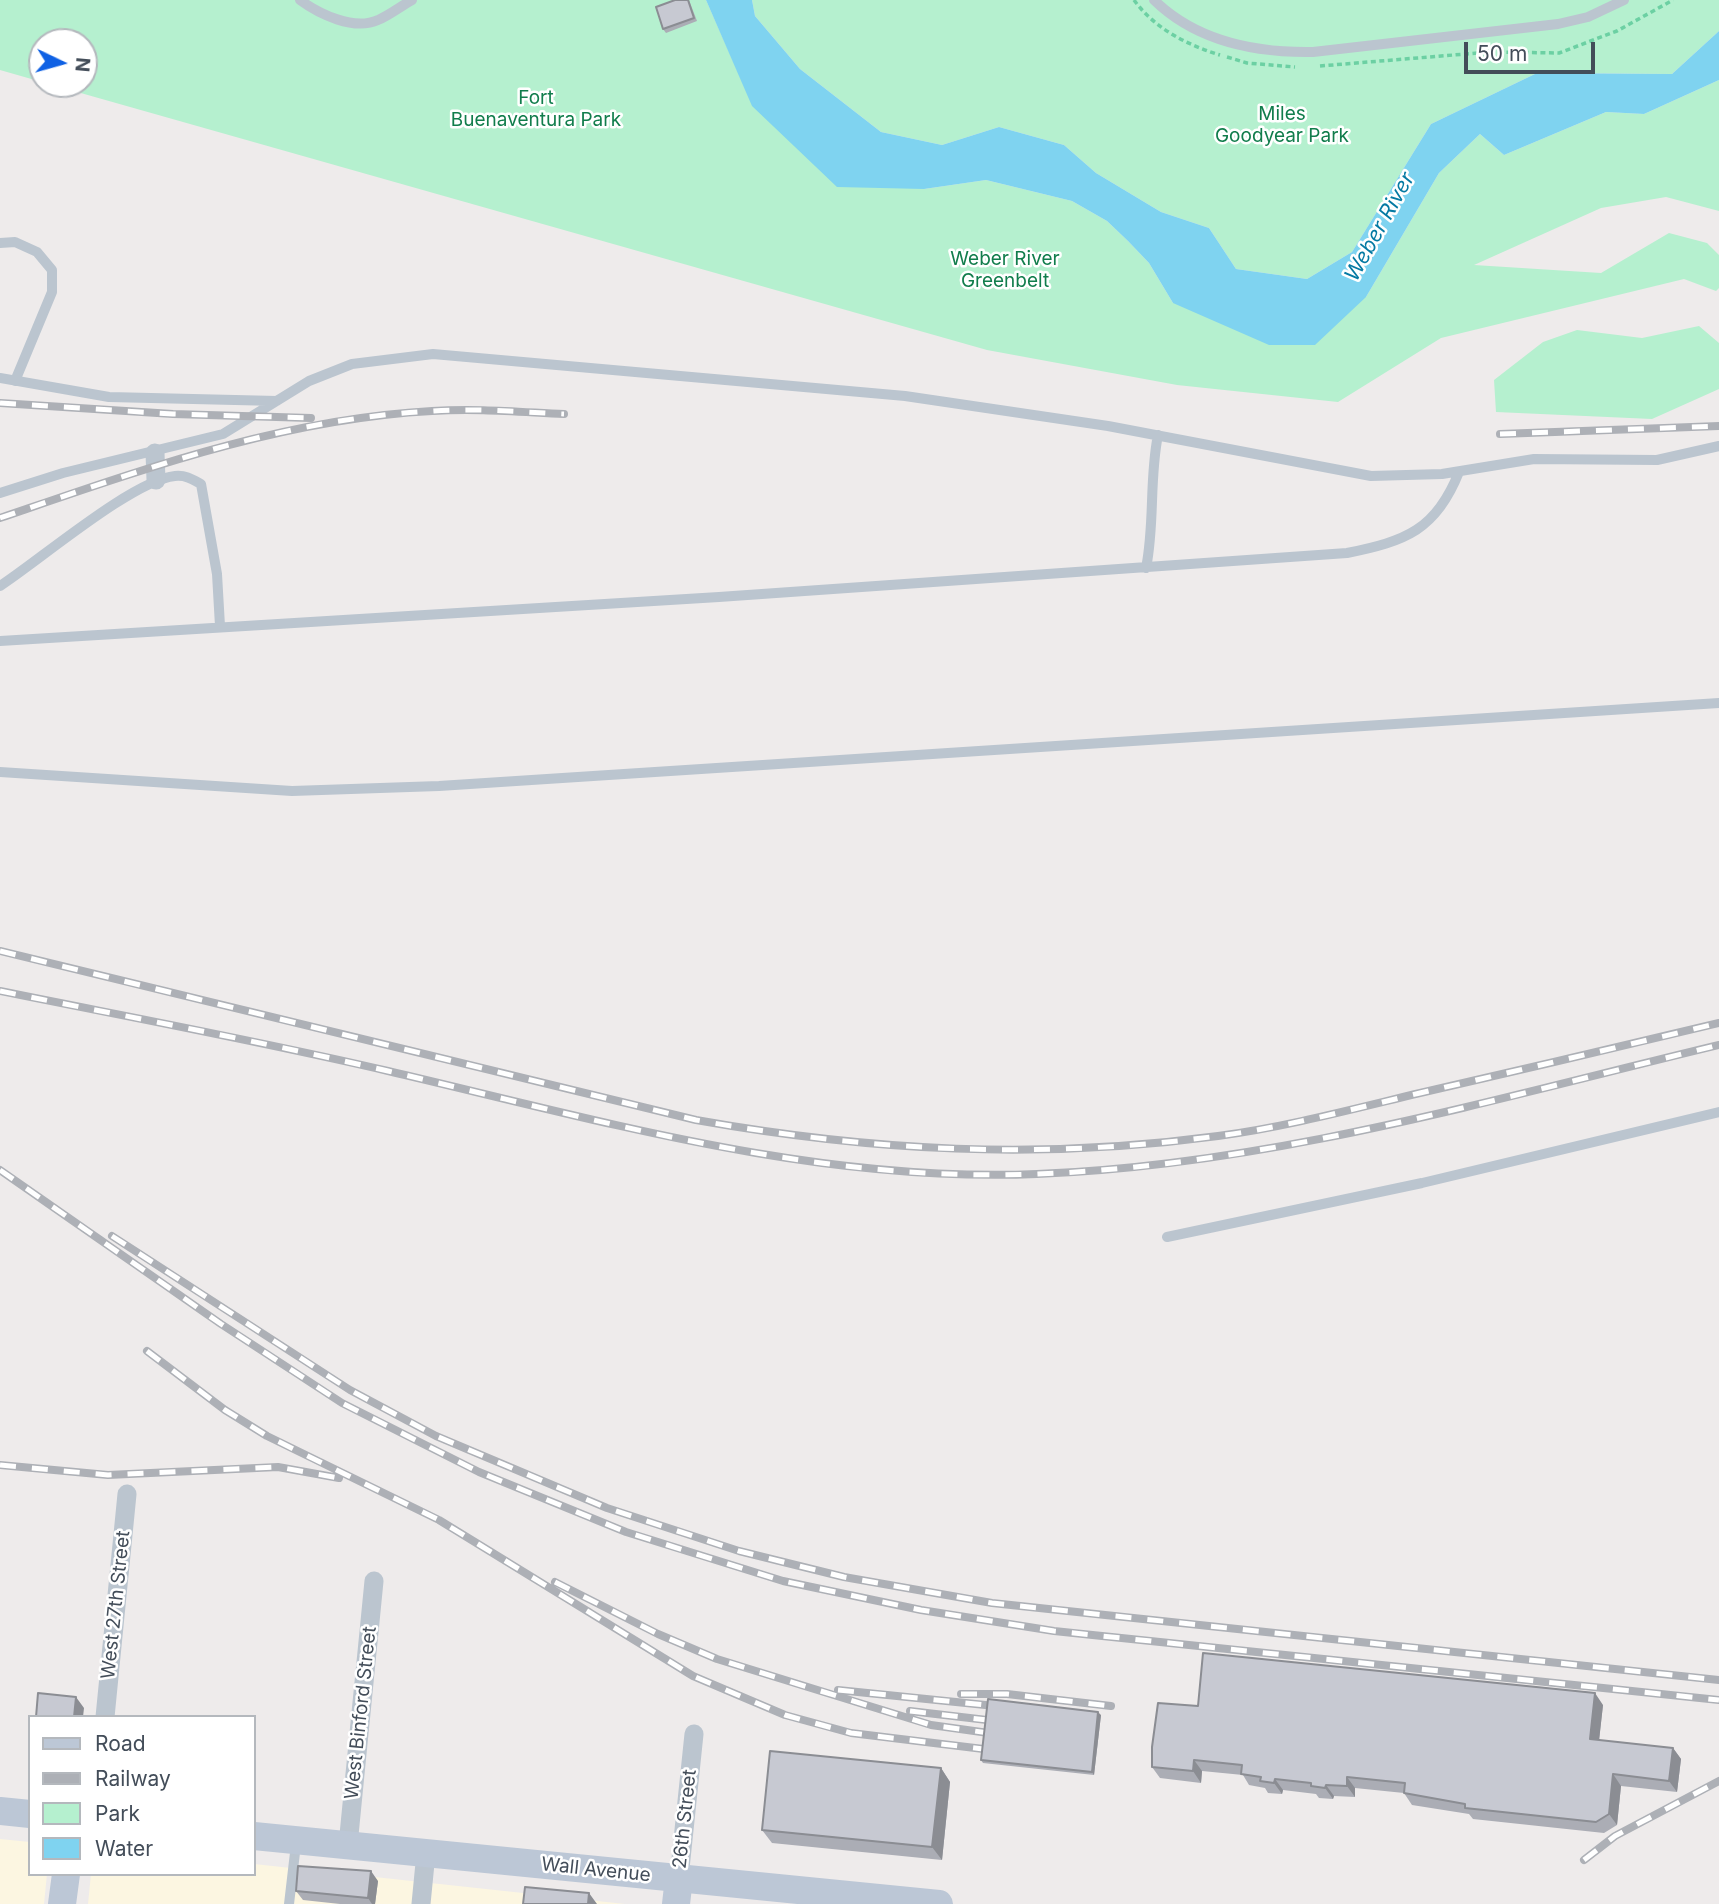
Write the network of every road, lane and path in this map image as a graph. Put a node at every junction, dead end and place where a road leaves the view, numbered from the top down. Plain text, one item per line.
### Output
1 (300, 0) edge
2 (412, 0) edge
3 (1154, 0) edge
4 (1624, 0) edge
5 (0, 243) edge
6 (0, 378) edge
7 (15, 381) junction
8 (277, 401) junction
9 (1158, 435) junction
10 (1719, 446) edge
11 (155, 453) junction
12 (1458, 472) junction
13 (156, 480) junction
14 (0, 493) edge
15 (1146, 568) junction
16 (0, 586) edge
17 (220, 626) junction
18 (0, 641) edge
19 (1719, 703) edge
20 (0, 772) edge
21 (1719, 1112) edge
22 (1167, 1237) dead end
23 (127, 1494) dead end
24 (374, 1581) dead end
25 (105, 1715) edge
26 (694, 1734) dead end
27 (0, 1811) edge
28 (28, 1814) edge
29 (256, 1836) edge
30 (296, 1840) junction
31 (348, 1845) junction
32 (426, 1853) junction
33 (65, 1876) edge
34 (678, 1891) edge
35 (62, 1904) edge
36 (289, 1904) edge
37 (421, 1904) edge
38 (939, 1904) edge

1 - 2 lane
3 - 4 lane
5 - 7 lane
6 - 7 lane
7 - 8 lane
8 - 9 lane
8 - 11 lane
9 - 12 lane
9 - 15 lane
10 - 12 lane
11 - 13 street
11 - 14 lane
12 - 15 lane
13 - 16 lane
13 - 17 lane
15 - 17 lane
17 - 18 lane
19 - 20 lane
21 - 22 lane
23 - 25 street, West 27th Street
24 - 31 street, West Binford Street
26 - 34 street, 26th Street
27 - 28 main road
29 - 30 main road, Wall Avenue
30 - 31 main road, Wall Avenue
30 - 36 lane
31 - 32 main road, Wall Avenue
32 - 34 main road, Wall Avenue
32 - 37 street
33 - 35 main road
34 - 38 main road, Wall Avenue

